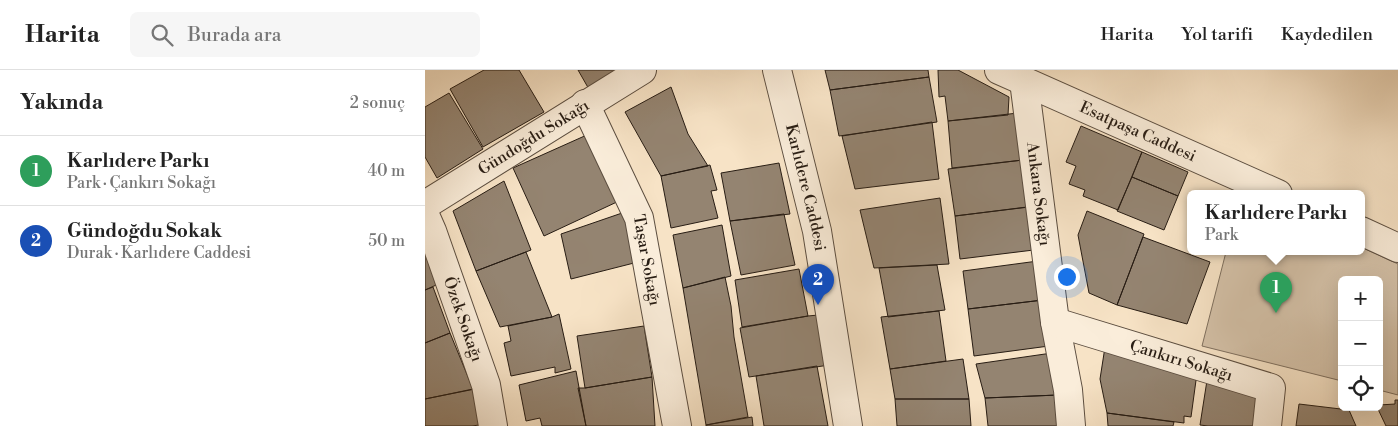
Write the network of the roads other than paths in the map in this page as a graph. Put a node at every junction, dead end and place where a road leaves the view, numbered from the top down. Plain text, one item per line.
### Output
1 (642, 70) edge
2 (777, 70) edge
3 (999, 70) edge
4 (1024, 81) junction
5 (585, 104) junction
6 (1269, 190) edge
7 (425, 205) edge
8 (425, 215) edge
9 (1365, 233) edge
10 (1398, 248) edge
11 (1055, 322) junction
12 (493, 426) edge
13 (677, 426) edge
14 (847, 426) edge
15 (1071, 426) edge
16 (1267, 426) edge

1 - 5 street, Gündoğdu Sokağı
2 - 14 street, Karlıdere Caddesi
3 - 4 street, Esatpaşa Caddesi
4 - 6 street, Esatpaşa Caddesi
4 - 11 street, Ankara Sokağı
5 - 7 street, Gündoğdu Sokağı
5 - 13 street, Taşar Sokağı
8 - 12 street, Özek Sokağı
9 - 10 street
11 - 15 street, Ankara Sokağı
11 - 16 street, Çankırı Sokağı

